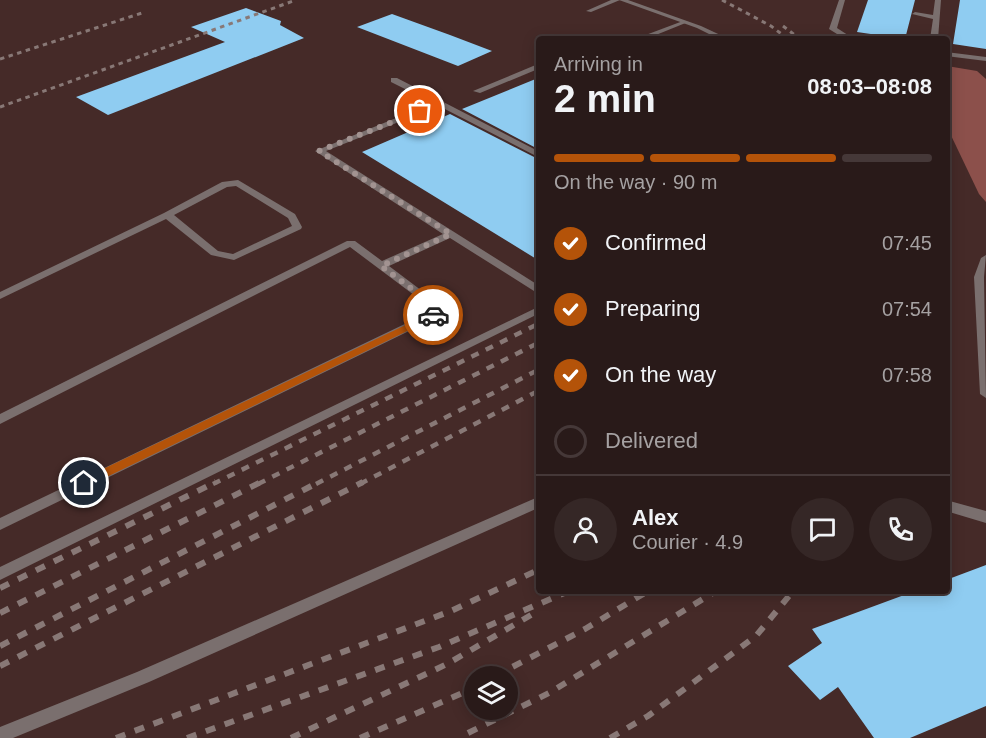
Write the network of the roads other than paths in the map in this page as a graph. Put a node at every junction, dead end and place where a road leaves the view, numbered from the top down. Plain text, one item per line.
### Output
1 (589, 0) edge
2 (617, 0) edge
3 (622, 0) edge
4 (842, 0) edge
5 (938, 0) edge
6 (604, 5) junction
7 (589, 12) dead end
8 (915, 14) dead end
9 (936, 17) junction
10 (685, 22) junction
11 (647, 36) edge
12 (718, 36) edge
13 (845, 36) edge
14 (934, 36) edge
15 (950, 54) edge
16 (986, 59) edge
17 (536, 67) edge
18 (394, 80) dead end
19 (477, 91) dead end
20 (440, 104) junction
21 (536, 153) edge
22 (166, 215) junction
23 (451, 234) junction
24 (986, 258) edge
25 (381, 266) junction
26 (536, 288) edge
27 (0, 296) edge
28 (536, 311) edge
29 (986, 394) edge
30 (0, 419) edge
31 (536, 503) edge
32 (950, 506) edge
33 (986, 517) edge
34 (0, 524) edge
35 (0, 574) edge
36 (0, 735) edge

1 - 6 street
2 - 6 street
3 - 10 street
4 - 13 street
5 - 9 street
6 - 7 street
8 - 9 street
9 - 14 street
10 - 11 street
10 - 12 street
15 - 16 street
17 - 19 street
18 - 20 street
20 - 21 street
20 - 23 street
22 - 22 street
22 - 27 street
23 - 25 street
23 - 26 street
24 - 29 street
25 - 30 street
25 - 34 street
28 - 35 street
31 - 36 street
32 - 33 street

